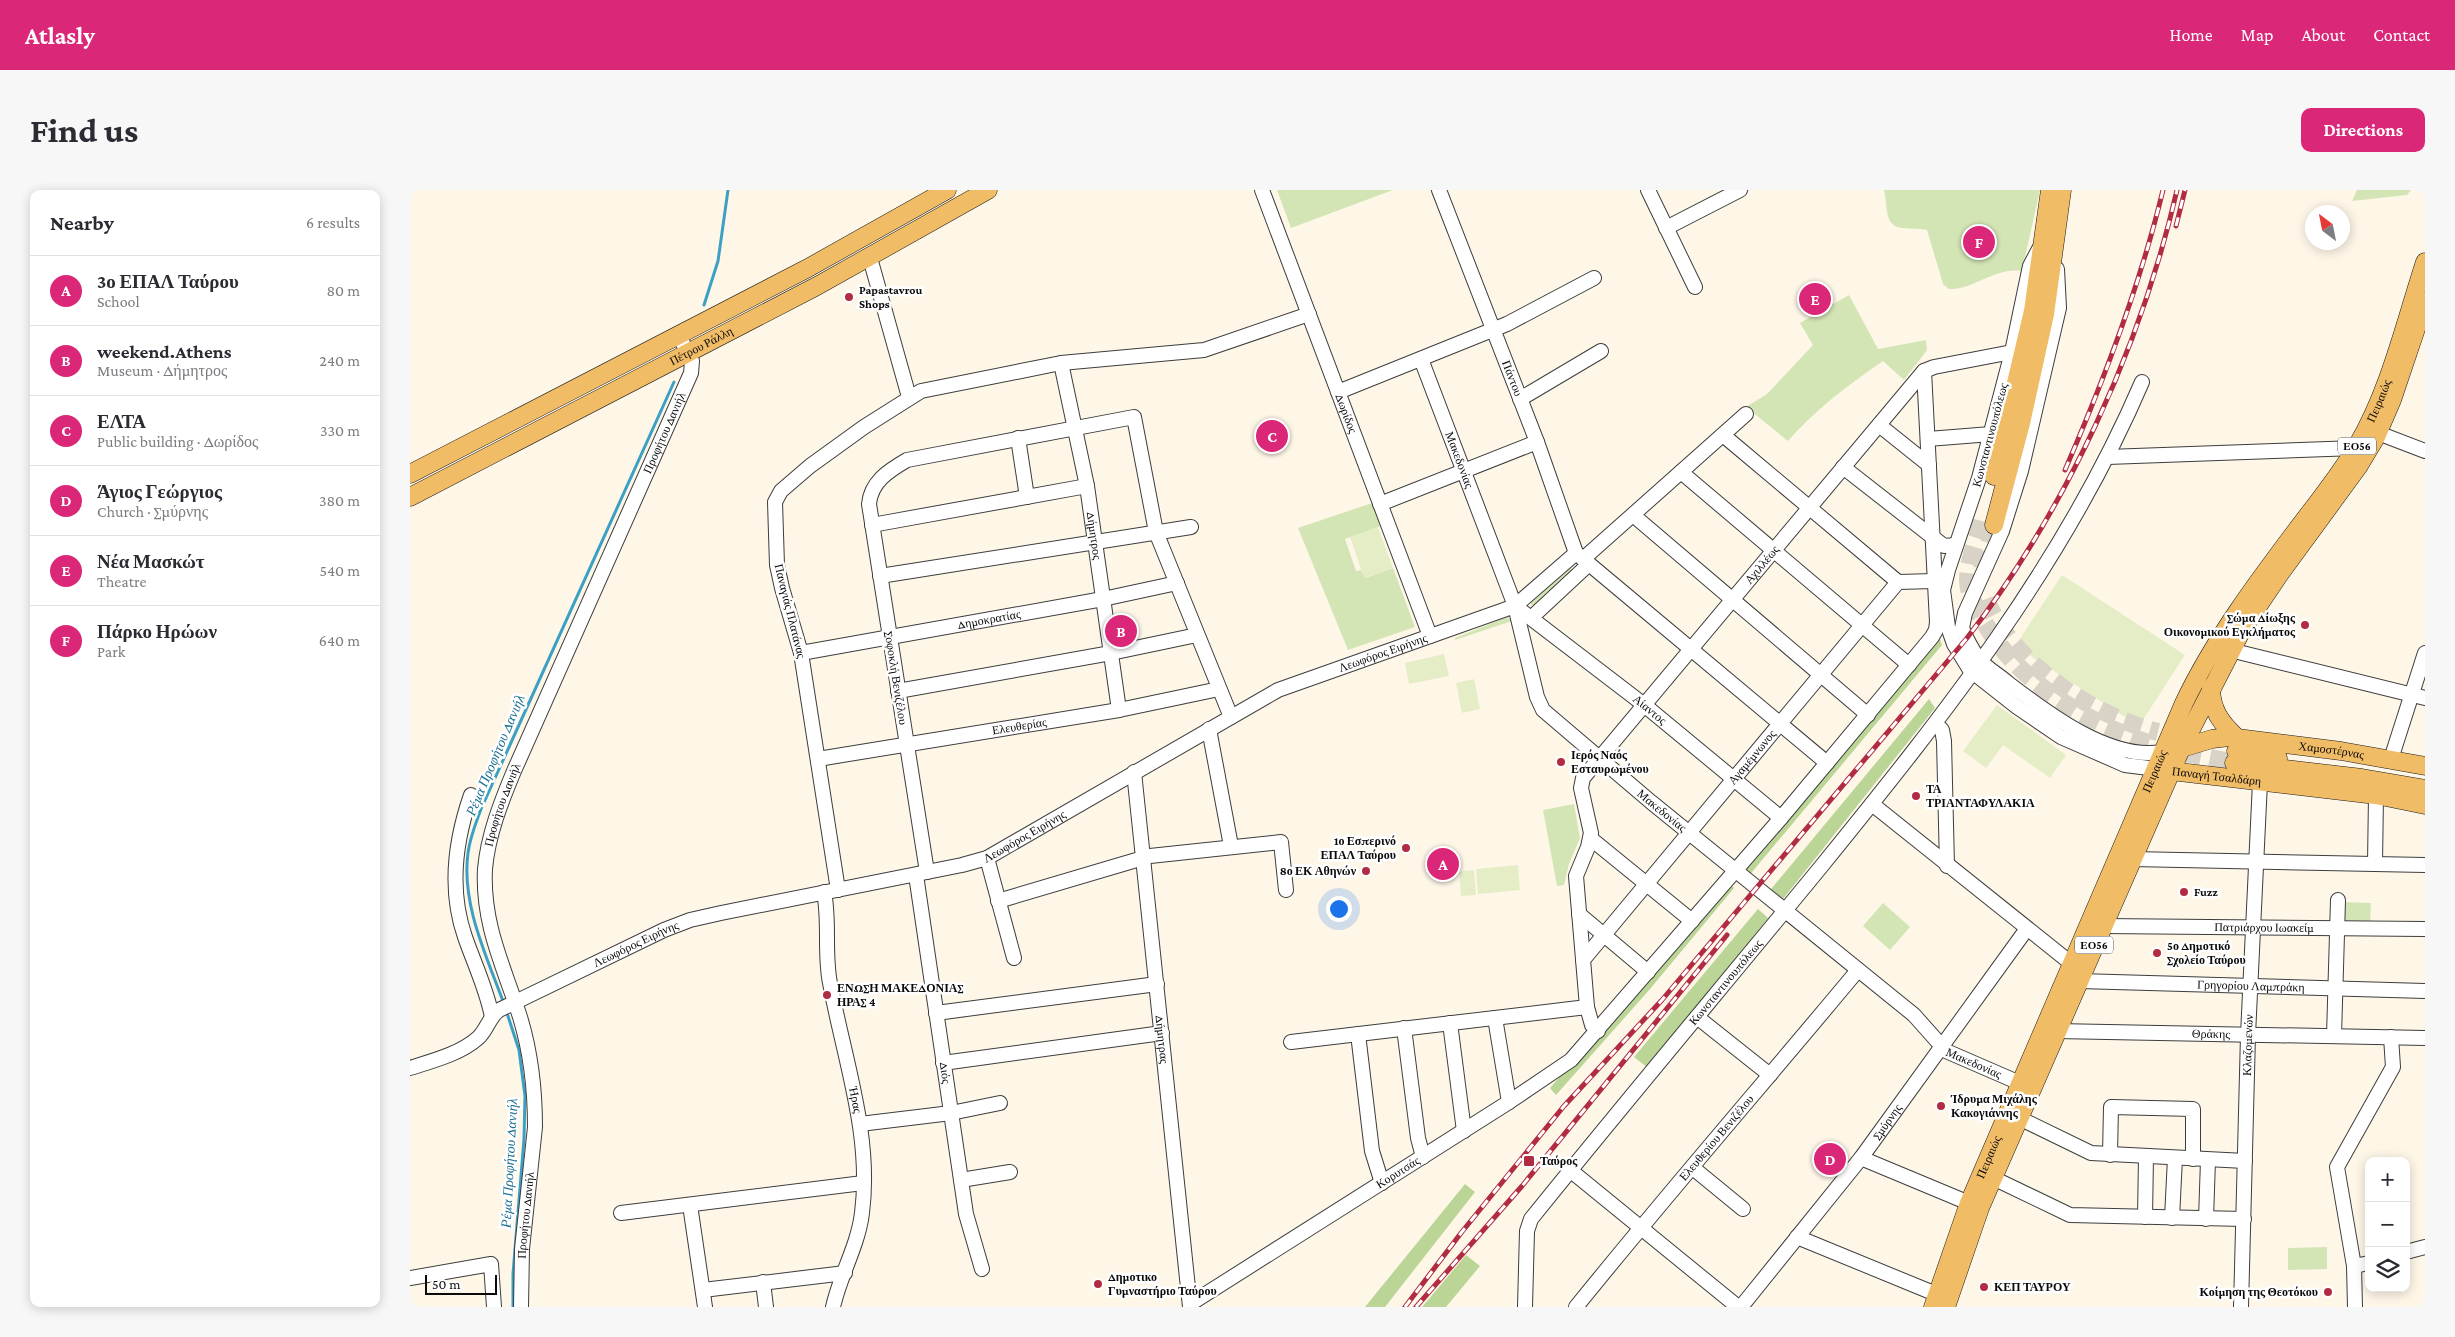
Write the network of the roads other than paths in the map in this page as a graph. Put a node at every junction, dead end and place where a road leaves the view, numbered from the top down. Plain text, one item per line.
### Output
1 (947, 190) edge
2 (988, 190) edge
3 (1262, 190) edge
4 (1439, 190) edge
5 (1648, 190) edge
6 (1740, 190) edge
7 (2050, 190) edge
8 (2062, 190) edge
9 (1666, 228) junction
10 (2049, 242) junction
11 (870, 258) junction
12 (2425, 262) edge
13 (1594, 278) dead end
14 (1695, 288) dead end
15 (2425, 302) edge
16 (1309, 314) junction
17 (1493, 330) junction
18 (678, 334) junction
19 (2420, 334) edge
20 (1601, 351) dead end
21 (688, 352) junction
22 (2012, 352) junction
23 (1421, 359) junction
24 (1061, 363) junction
25 (1924, 371) junction
26 (2142, 382) dead end
27 (1338, 392) junction
28 (909, 397) junction
29 (1520, 399) junction
30 (1746, 414) dead end
31 (1879, 425) junction
32 (1075, 428) junction
33 (2378, 433) junction
34 (1991, 434) junction
35 (1723, 435) junction
36 (1018, 438) junction
37 (1928, 439) junction
38 (1537, 442) junction
39 (2356, 448) junction
40 (2425, 451) edge
41 (2107, 457) junction
42 (1929, 465) junction
43 (1843, 468) junction
44 (1464, 471) junction
45 (1681, 472) junction
46 (410, 474) edge
47 (1087, 486) junction
48 (1027, 496) junction
49 (410, 497) edge
50 (1380, 504) junction
51 (1809, 507) junction
52 (1632, 515) junction
53 (1988, 523) tunnel mouth
54 (872, 524) junction
55 (1191, 527) dead end
56 (1156, 532) junction
57 (1932, 537) junction
58 (1095, 542) junction
59 (1956, 545) junction
60 (1773, 550) junction
61 (1582, 559) junction
62 (880, 576) junction
63 (1934, 580) junction
64 (1898, 582) junction
65 (1177, 583) junction
66 (1103, 599) junction
67 (1732, 599) junction
68 (1515, 606) junction
69 (1531, 618) junction
70 (1862, 625) junction
71 (1197, 635) junction
72 (890, 636) junction
73 (1430, 636) junction
74 (1690, 649) junction
75 (2230, 650) junction
76 (801, 653) junction
77 (1111, 653) junction
78 (2425, 653) edge
79 (1982, 662) junction
80 (1909, 665) junction
81 (1820, 674) junction
82 (1974, 674) junction
83 (2211, 687) junction
84 (1219, 689) junction
85 (898, 690) junction
86 (2418, 697) edge
87 (1644, 704) junction
88 (1119, 710) junction
89 (1868, 715) junction
90 (1231, 717) junction
91 (1780, 724) junction
92 (1936, 724) junction
93 (1208, 730) junction
94 (907, 744) junction
95 (2180, 749) junction
96 (2236, 751) junction
97 (2162, 752) junction
98 (1598, 758) junction
99 (818, 759) junction
100 (2391, 759) junction
101 (1827, 763) junction
102 (2425, 766) edge
103 (2163, 770) junction
104 (1134, 772) junction
105 (2425, 777) edge
106 (1735, 779) junction
107 (2260, 782) junction
108 (2425, 789) edge
109 (471, 795) dead end
110 (2376, 795) junction
111 (1872, 804) junction
112 (2425, 804) edge
113 (1781, 818) junction
114 (1689, 834) junction
115 (1590, 838) junction
116 (1231, 846) junction
117 (987, 858) junction
118 (1143, 858) junction
119 (2132, 859) junction
120 (2256, 862) junction
121 (2375, 864) junction
122 (2425, 865) edge
123 (1947, 866) junction
124 (1735, 871) junction
125 (922, 874) junction
126 (1647, 885) junction
127 (838, 890) junction
128 (1286, 890) dead end
129 (824, 892) junction
130 (2338, 900) dead end
131 (998, 901) junction
132 (1785, 911) junction
133 (1579, 914) junction
134 (1692, 921) junction
135 (2103, 926) junction
136 (2253, 927) junction
137 (2337, 928) junction
138 (2425, 929) edge
139 (2026, 930) junction
140 (1605, 935) junction
141 (1014, 958) dead end
142 (1583, 960) junction
143 (2072, 964) junction
144 (1858, 970) junction
145 (1648, 972) junction
146 (2079, 981) junction
147 (1157, 984) junction
148 (2250, 986) junction
149 (2335, 988) junction
150 (2425, 991) edge
151 (1587, 1007) junction
152 (504, 1009) junction
153 (936, 1012) junction
154 (1697, 1017) junction
155 (1495, 1018) junction
156 (1450, 1023) junction
157 (1404, 1028) junction
158 (1598, 1031) junction
159 (2056, 1031) junction
160 (1162, 1033) junction
161 (1358, 1034) junction
162 (2248, 1035) junction
163 (2334, 1036) junction
164 (2391, 1037) junction
165 (2425, 1038) edge
166 (1291, 1042) dead end
167 (1942, 1047) junction
168 (943, 1063) junction
169 (410, 1068) edge
170 (1770, 1075) junction
171 (2026, 1086) junction
172 (1509, 1102) junction
173 (1000, 1103) dead end
174 (951, 1113) junction
175 (2019, 1118) junction
176 (860, 1124) junction
177 (1464, 1131) junction
178 (2110, 1156) junction
179 (1423, 1157) junction
180 (2146, 1157) junction
181 (1861, 1158) junction
182 (2175, 1158) junction
183 (2193, 1159) junction
184 (2208, 1160) junction
185 (2245, 1161) junction
186 (1693, 1168) junction
187 (1570, 1170) junction
188 (1010, 1172) dead end
189 (1993, 1178) junction
190 (961, 1180) junction
191 (1382, 1182) junction
192 (863, 1183) junction
193 (1969, 1203) junction
194 (690, 1204) junction
195 (1743, 1209) dead end
196 (621, 1213) dead end
197 (2145, 1217) junction
198 (2172, 1218) junction
199 (2206, 1219) junction
200 (2244, 1219) junction
201 (1641, 1227) junction
202 (1797, 1237) junction
203 (2425, 1247) edge
204 (2410, 1251) edge
205 (2365, 1263) edge
206 (2354, 1266) junction
207 (982, 1269) dead end
208 (845, 1273) junction
209 (410, 1278) edge
210 (764, 1282) junction
211 (703, 1290) junction
212 (1938, 1303) edge
213 (1190, 1306) edge
214 (494, 1307) edge
215 (521, 1307) edge
216 (705, 1307) edge
217 (766, 1307) edge
218 (833, 1307) edge
219 (1525, 1307) edge
220 (1576, 1307) edge
221 (1739, 1307) edge
222 (2242, 1307) edge
223 (2355, 1307) edge

1 - 18 main road, Πέτρου Ράλλη
2 - 11 main road, Πέτρου Ράλλη
3 - 16 street, Δωρίδος
4 - 17 street, Πάντου
5 - 9 street
6 - 9 street
7 - 10 main road, Κωνσταντινουπόλεως
8 - 10 main road, Κωνσταντινουπόλεως
9 - 14 street
10 - 22 street, Κωνσταντινουπόλεως
10 - 53 main road
10 - 79 street
11 - 21 main road, Πέτρου Ράλλη
11 - 28 street
12 - 39 main road, Πειραιώς / ΕΟ56
13 - 17 street
15 - 19 main road, Πειραιώς / ΕΟ56
16 - 24 street, Παναγιάς Πλατάνας
16 - 27 street, Δωρίδος
17 - 23 street
17 - 29 street, Πάντου
18 - 21 street, Προφήτου Δανιήλ
18 - 46 main road, Πέτρου Ράλλη
19 - 33 main road, Πειραιώς / ΕΟ56
20 - 29 street
21 - 49 main road, Πέτρου Ράλλη
21 - 152 street, Προφήτου Δανιήλ
22 - 25 street
22 - 34 street, Κωνσταντινουπόλεως
23 - 27 street
23 - 44 street, Μακεδονίας
24 - 28 street, Παναγιάς Πλατάνας
24 - 32 street, Δήμητρος
25 - 31 street, Αχιλλέως
25 - 37 street
26 - 41 street, Κωνσταντινουπόλεως
27 - 50 street, Δωρίδος
28 - 76 street, Παναγιάς Πλατάνας
29 - 38 street, Πάντου
30 - 35 street
31 - 42 street
31 - 43 street, Αχιλλέως
32 - 36 street
32 - 47 street, Δήμητρος
32 - 56 street
33 - 40 street
33 - 75 main road, Πειραιώς / ΕΟ56
34 - 37 street
34 - 59 street, Κωνσταντινουπόλεως
35 - 45 street
35 - 51 street
36 - 48 street
36 - 54 street, Σοφοκλή Βενιζέλου
37 - 42 street
38 - 44 street
38 - 61 street, Πάντου
39 - 41 street
39 - 97 main road, Πειραιώς / ΕΟ56
41 - 79 street, Κωνσταντινουπόλεως
42 - 57 street
43 - 51 street, Αχιλλέως
43 - 57 street
44 - 50 street
44 - 68 street, Μακεδονίας
45 - 52 street
45 - 60 street
47 - 48 street
47 - 58 street, Δήμητρος
48 - 54 street
50 - 73 street, Δωρίδος
51 - 60 street, Αχιλλέως
51 - 64 street
52 - 61 street
52 - 67 street
54 - 62 street, Σοφοκλή Βενιζέλου
55 - 56 street
56 - 58 street
56 - 65 street
57 - 59 street
57 - 63 street
58 - 62 street
58 - 66 street, Δήμητρος
59 - 82 street, Κωνσταντινουπόλεως
60 - 67 street, Αχιλλέως
60 - 70 street
61 - 68 street
61 - 69 street
61 - 74 street
62 - 72 street, Σοφοκλή Βενιζέλου
63 - 64 street
63 - 80 street
64 - 70 street, Αγαμέμνωνος
65 - 66 street, Δημοκρατίας
65 - 71 street
66 - 72 street, Δημοκρατίας
66 - 77 street, Δήμητρος
67 - 74 street, Αχιλλέως
67 - 81 street
68 - 69 street, Αίαντος
68 - 73 street, Λεωφόρος Ειρήνης
68 - 98 street, Μακεδονίας
69 - 87 street, Αίαντος
70 - 80 street
70 - 81 street, Αγαμέμνωνος
71 - 77 street
71 - 84 street
72 - 76 street, Δημοκρατίας
72 - 85 street, Σοφοκλή Βενιζέλου
73 - 90 street, Λεωφόρος Ειρήνης
74 - 87 street, Αχιλλέως
74 - 91 street
75 - 83 main road, Πειραιώς / ΕΟ56
75 - 86 street
76 - 99 street, Παναγιάς Πλατάνας
77 - 85 street
77 - 88 street, Δήμητρος
78 - 86 street
79 - 82 street, Κωνσταντινουπόλεως
79 - 97 street, Παναγή Τσαλδάρη
80 - 89 street
81 - 89 street
81 - 91 street, Αγαμέμνωνος
82 - 92 street, Κωνσταντινουπόλεως
82 - 103 street, Παναγή Τσαλδάρη
83 - 95 main road, Πειραιώς / ΕΟ56
83 - 96 main road
84 - 88 street, Ελευθερίας
84 - 90 street
85 - 94 street, Σοφοκλή Βενιζέλου
86 - 100 street
87 - 98 street, Αχιλλέως
87 - 106 street, Αίαντος
88 - 94 street, Ελευθερίας
89 - 101 street
90 - 93 street, Λεωφόρος Ειρήνης
91 - 101 street
91 - 106 street, Αγαμέμνωνος
92 - 111 street, Κωνσταντινουπόλεως
92 - 123 street
93 - 104 street, Λεωφόρος Ειρήνης
93 - 116 street
94 - 99 street, Ελευθερίας
94 - 125 street, Σοφοκλή Βενιζέλου
95 - 96 main road
95 - 97 main road
95 - 103 main road, Πειραιώς / ΕΟ56
96 - 100 main road, Χαμοστέρνας
96 - 105 main road
96 - 108 main road
97 - 103 main road, Πειραιώς / ΕΟ56
98 - 114 street, Μακεδονίας
98 - 115 street, Αχιλλέως
99 - 127 street, Παναγιάς Πλατάνας
100 - 102 main road, Χαμοστέρνας
101 - 113 street
103 - 107 main road, Παναγή Τσαλδάρη
103 - 119 main road, Πειραιώς / ΕΟ56
103 - 143 main road, Πειραιώς / ΕΟ56
104 - 117 street, Λεωφόρος Ειρήνης
104 - 118 street, Δήμητρας
106 - 113 street, Αίαντος
106 - 114 street, Αγαμέμνωνος
107 - 110 main road, Παναγή Τσαλδάρη
107 - 120 street, Κλαζομενών
109 - 152 street
110 - 112 main road, Παναγή Τσαλδάρη
110 - 121 street
111 - 123 street
111 - 132 street, Κωνσταντινουπόλεως
113 - 124 street
114 - 124 street, Μακεδονίας
114 - 126 street, Αγαμέμνωνος
115 - 126 street
115 - 133 street
116 - 118 street
116 - 128 street
117 - 125 street, Λεωφόρος Ειρήνης
117 - 131 street
118 - 131 street
118 - 147 street, Δήμητρας
119 - 120 street
119 - 135 main road, Πειραιώς / ΕΟ56
120 - 121 street
120 - 136 street, Κλαζομενών
121 - 122 street
123 - 139 street
124 - 132 street, Μακεδονίας
124 - 134 street
125 - 127 street, Λεωφόρος Ειρήνης
125 - 153 street, Διός
126 - 134 street
126 - 140 street, Αγαμέμνωνος
127 - 129 street, Λεωφόρος Ειρήνης
129 - 152 street, Λεωφόρος Ειρήνης
129 - 176 street, Ήρας
130 - 137 street
131 - 141 street
132 - 144 street, Μακεδονίας
132 - 154 street, Κωνσταντινουπόλεως
133 - 140 street
133 - 142 street
134 - 145 street
135 - 136 street, Πατριάρχου Ιωακείμ
135 - 146 main road, Πειραιώς / ΕΟ56
136 - 137 street, Πατριάρχου Ιωακείμ
136 - 148 street, Κλαζομενών
137 - 138 street, Πατριάρχου Ιωακείμ
137 - 149 street
139 - 143 street
139 - 167 street, Σμύρνης
140 - 142 street, Αγαμέμνωνος
140 - 145 street
142 - 151 street
143 - 171 main road, Πειραιώς / ΕΟ56
144 - 167 street, Μακεδονίας
144 - 170 street, Ελευθερίου Βενιζέλου
145 - 158 street
146 - 148 street, Γρηγορίου Λαμπράκη
146 - 159 main road, Πειραιώς / ΕΟ56
147 - 153 street
147 - 160 street, Δήμητρας
148 - 149 street, Γρηγορίου Λαμπράκη
148 - 162 street, Κλαζομενών
149 - 150 street, Γρηγορίου Λαμπράκη
149 - 163 street
151 - 155 street
151 - 158 street
152 - 169 street, Λεωφόρος Ειρήνης
152 - 215 street, Προφήτου Δανιήλ
153 - 168 street, Διός
154 - 170 street
154 - 187 street, Κωνσταντινουπόλεως
155 - 156 street
155 - 172 street
156 - 157 street
156 - 177 street
157 - 161 street
157 - 179 street
158 - 172 street, Κορυτσάς
159 - 162 street, Θράκης
159 - 171 main road, Πειραιώς / ΕΟ56
160 - 168 street
160 - 213 street, Δήμητρας
161 - 166 street
161 - 191 street
162 - 163 street, Θράκης
162 - 185 street, Κλαζομενών
163 - 164 street, Θράκης
164 - 165 street, Θράκης
164 - 206 street
167 - 171 street, Μακεδονίας
167 - 181 street, Σμύρνης
168 - 174 street, Διός
170 - 186 street, Ελευθερίου Βενιζέλου
171 - 175 main road, Πειραιώς / ΕΟ56
171 - 193 main road, Πειραιώς / ΕΟ56
172 - 177 street, Κορυτσάς
173 - 174 street
174 - 176 street
174 - 190 street, Διός
175 - 178 street
175 - 189 main road, Πειραιώς / ΕΟ56
176 - 192 street, Ήρας
177 - 179 street, Κορυτσάς
178 - 180 street
178 - 183 street
179 - 191 street, Κορυτσάς
180 - 182 street
180 - 197 street
181 - 193 street
181 - 202 street, Σμύρνης
182 - 183 street
182 - 198 street
183 - 184 street
184 - 185 street
184 - 199 street
185 - 200 street, Κλαζομενών
186 - 195 street
186 - 201 street, Ελευθερίου Βενιζέλου
187 - 201 street
187 - 219 street, Κωνσταντινουπόλεως
188 - 190 street
189 - 197 street
189 - 212 main road, Πειραιώς / ΕΟ56
190 - 207 street, Διός
191 - 213 street, Κορυτσάς
192 - 194 street
192 - 208 street, Ήρας
193 - 212 main road, Πειραιώς / ΕΟ56
194 - 196 street
194 - 211 street
197 - 198 street
198 - 199 street
199 - 200 street
200 - 222 street, Κλαζομενών
201 - 220 street, Ελευθερίου Βενιζέλου
201 - 221 street
202 - 212 street
202 - 221 street, Σμύρνης
203 - 204 street
205 - 206 street
206 - 223 street
208 - 210 street
208 - 218 street, Ήρας
209 - 214 street
210 - 211 street
210 - 217 street
211 - 216 street

